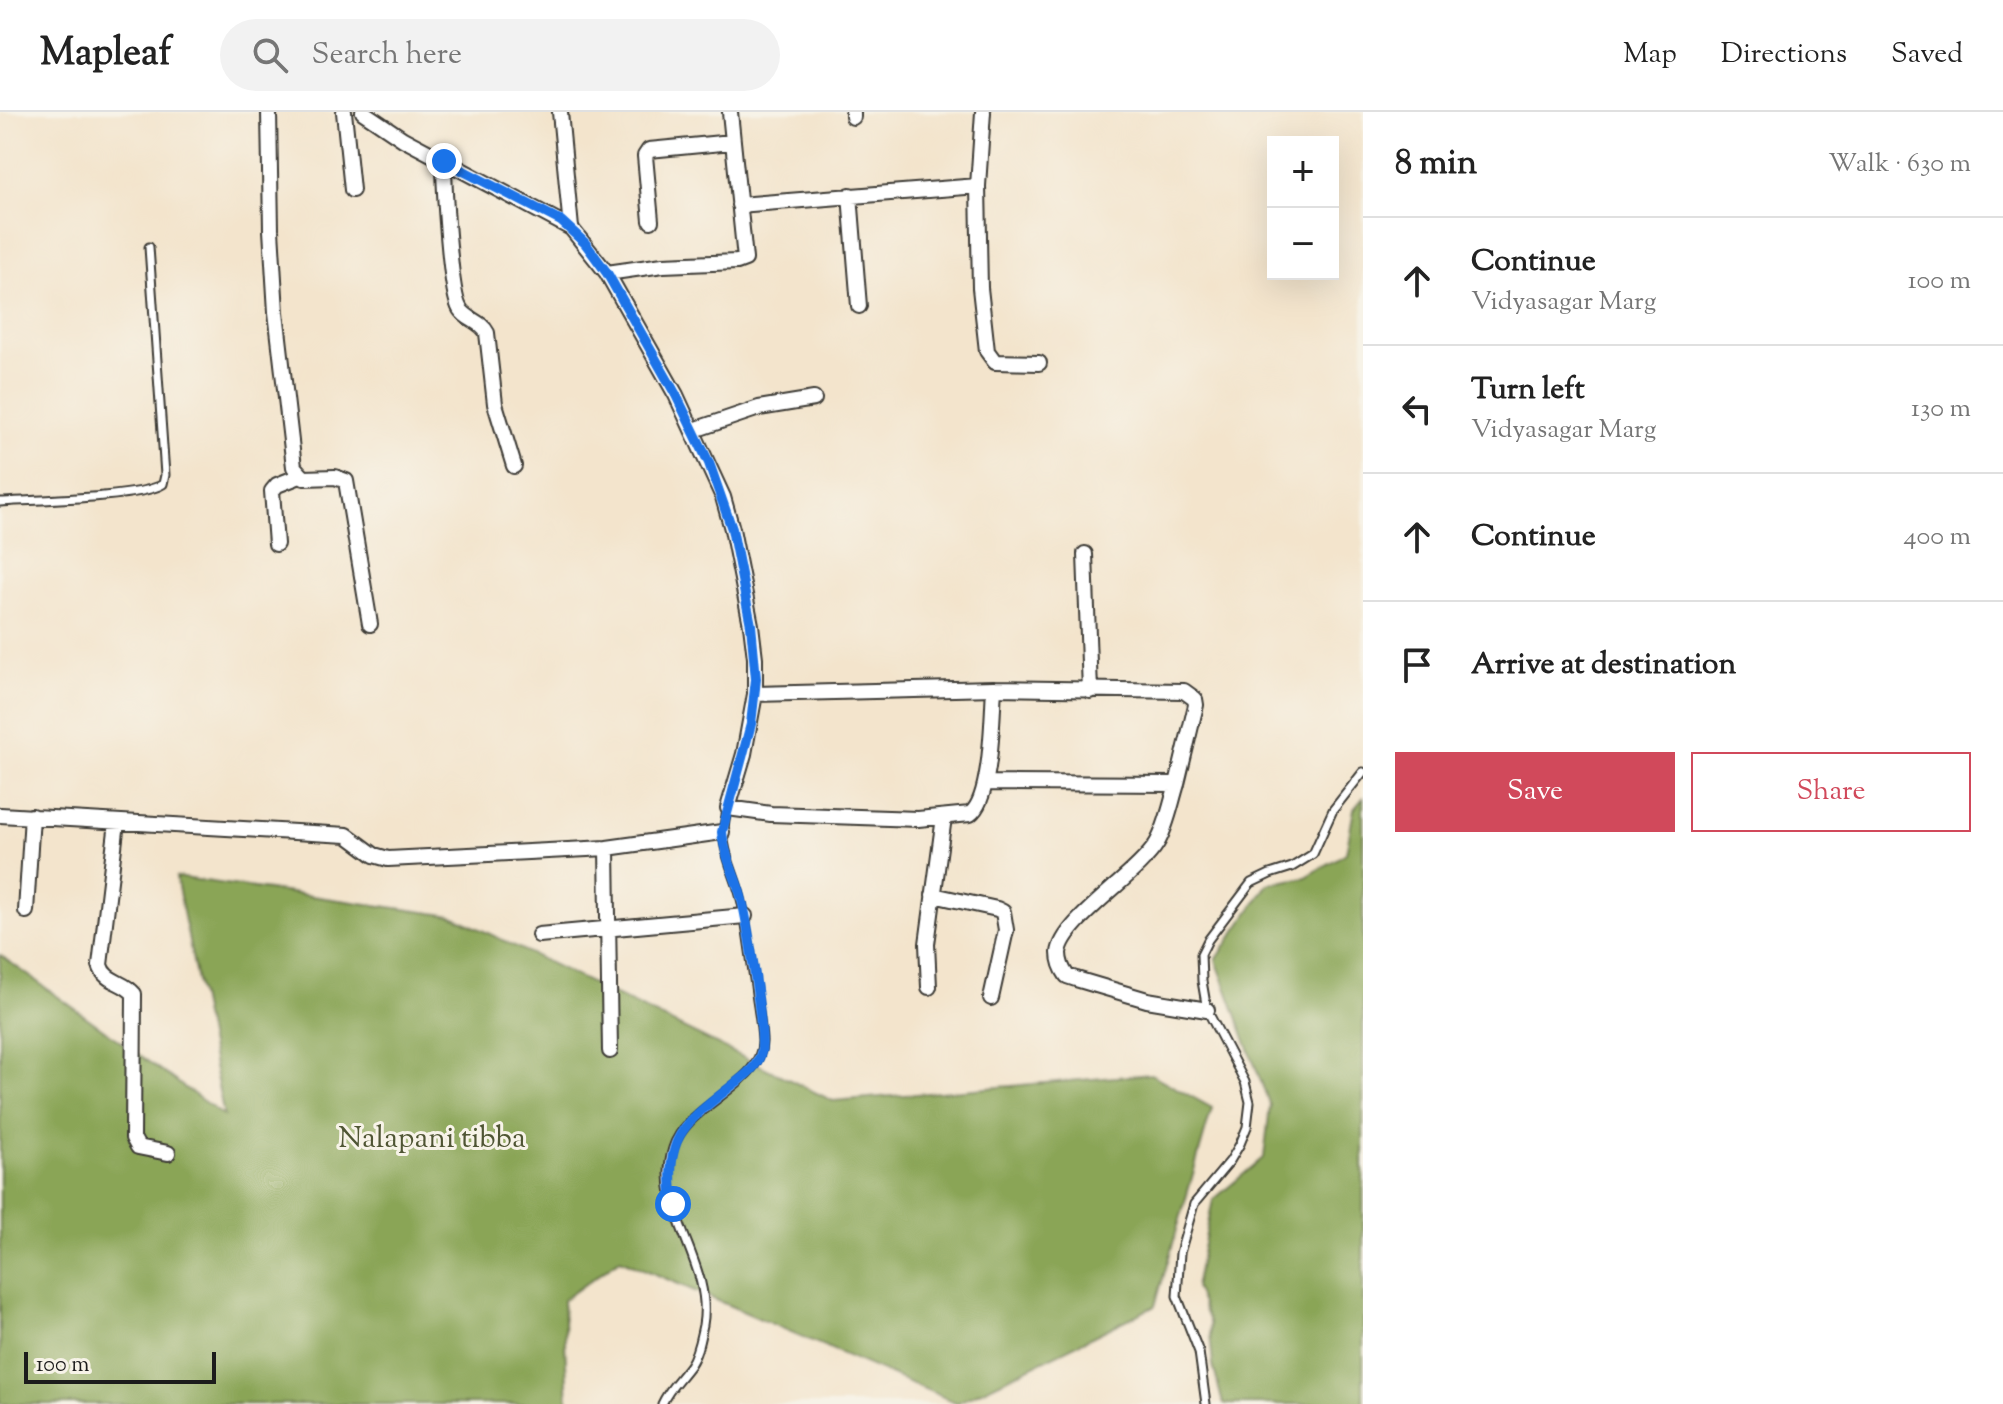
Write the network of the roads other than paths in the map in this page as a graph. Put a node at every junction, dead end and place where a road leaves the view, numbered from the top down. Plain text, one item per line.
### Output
1 (269, 112) edge
2 (344, 112) edge
3 (363, 112) edge
4 (560, 112) edge
5 (730, 112) edge
6 (983, 112) edge
7 (732, 142) junction
8 (444, 161) junction
9 (978, 186) junction
10 (352, 190) dead end
11 (850, 195) junction
12 (739, 205) junction
13 (651, 221) dead end
14 (571, 228) junction
15 (149, 247) dead end
16 (607, 273) junction
17 (859, 306) dead end
18 (1039, 363) dead end
19 (814, 399) dead end
20 (694, 430) junction
21 (514, 466) dead end
22 (300, 476) junction
23 (0, 502) edge
24 (276, 544) dead end
25 (1085, 554) dead end
26 (370, 624) dead end
27 (994, 688) junction
28 (1090, 691) junction
29 (755, 694) junction
30 (1363, 772) edge
31 (985, 783) junction
32 (1177, 784) junction
33 (728, 808) junction
34 (0, 815) edge
35 (32, 816) junction
36 (944, 817) junction
37 (117, 822) junction
38 (722, 832) junction
39 (607, 848) junction
40 (933, 895) junction
41 (26, 911) dead end
42 (745, 916) junction
43 (609, 929) junction
44 (539, 935) dead end
45 (929, 987) dead end
46 (991, 998) dead end
47 (1207, 1010) junction
48 (610, 1051) dead end
49 (168, 1153) dead end
50 (662, 1404) edge
51 (1206, 1404) edge

1 - 22 street
2 - 10 street
3 - 8 street
4 - 14 street
5 - 7 street
6 - 9 street
7 - 12 street
7 - 13 street
8 - 14 street
8 - 21 street
9 - 11 street
9 - 18 street
11 - 12 street
11 - 17 street
12 - 16 street
14 - 16 street
15 - 23 lane
16 - 20 street
19 - 20 street
20 - 29 street
22 - 24 street
22 - 26 street
25 - 28 street
27 - 28 street
27 - 29 street
27 - 31 street
28 - 32 street
29 - 33 street
30 - 47 lane
31 - 32 street
31 - 36 street
32 - 47 street
33 - 36 street
33 - 38 lane
34 - 35 street
35 - 37 street
35 - 41 street
36 - 40 street
37 - 39 street
37 - 49 street
38 - 39 street
38 - 42 lane
39 - 43 street
40 - 45 street
40 - 46 street
42 - 43 street
42 - 50 lane
43 - 44 street
43 - 48 street
47 - 51 lane

